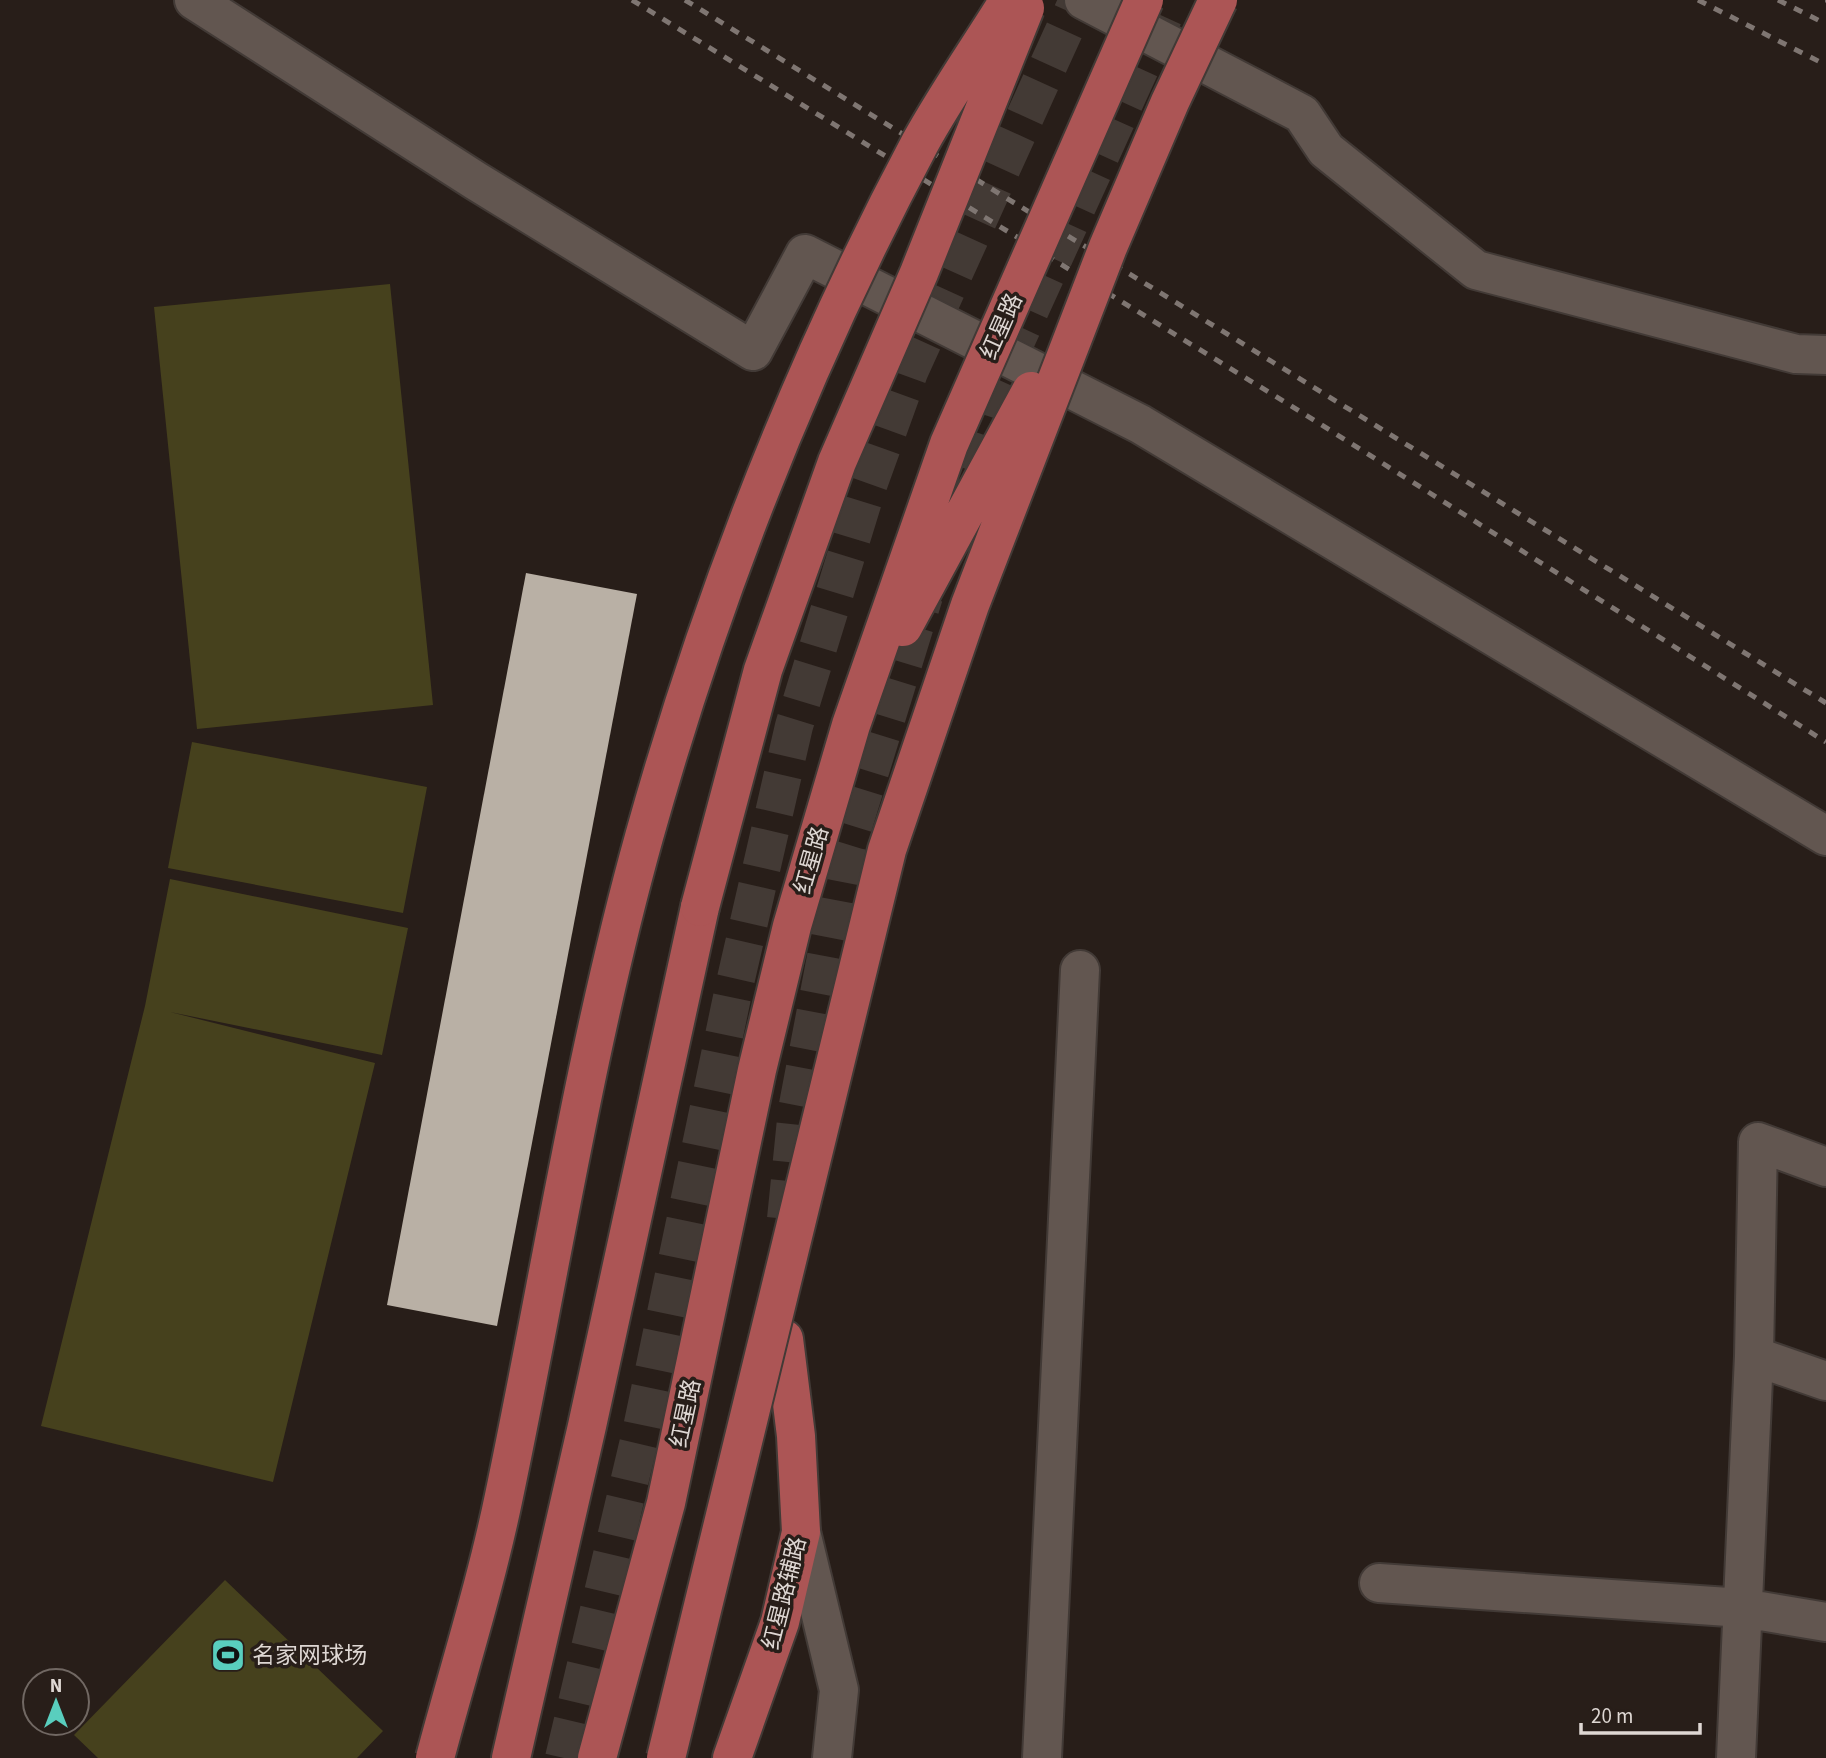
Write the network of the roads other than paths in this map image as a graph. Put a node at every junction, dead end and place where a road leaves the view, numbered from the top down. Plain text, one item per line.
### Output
1 (194, 0) edge
2 (1009, 0) edge
3 (1028, 0) edge
4 (1084, 0) edge
5 (1144, 0) edge
6 (1204, 0) edge
7 (1218, 0) edge
8 (1170, 102) junction
9 (1108, 247) junction
10 (1826, 355) edge
11 (851, 725) junction
12 (1826, 836) edge
13 (1080, 970) dead end
14 (1826, 1167) edge
15 (784, 1339) dead end
16 (1754, 1356) junction
17 (1826, 1381) edge
18 (802, 1532) junction
19 (1380, 1583) dead end
20 (1743, 1608) junction
21 (1826, 1622) edge
22 (435, 1758) edge
23 (511, 1758) edge
24 (597, 1758) edge
25 (666, 1758) edge
26 (732, 1758) edge
27 (832, 1758) edge
28 (1042, 1758) edge
29 (1736, 1758) edge

1 - 12 street
2 - 22 main road, bridge
3 - 23 main road, bridge
4 - 10 street
5 - 11 main road, 红星路, bridge
6 - 8 main road, bridge
7 - 8 main road, bridge
8 - 9 main road, bridge
9 - 11 main road, bridge
9 - 25 main road, bridge
11 - 24 main road, 红星路, bridge
13 - 28 street
14 - 16 street
15 - 18 main road, 红星路辅路
16 - 17 street
16 - 20 street
18 - 26 main road, 红星路辅路
18 - 27 street
19 - 20 street
20 - 21 street
20 - 29 street

